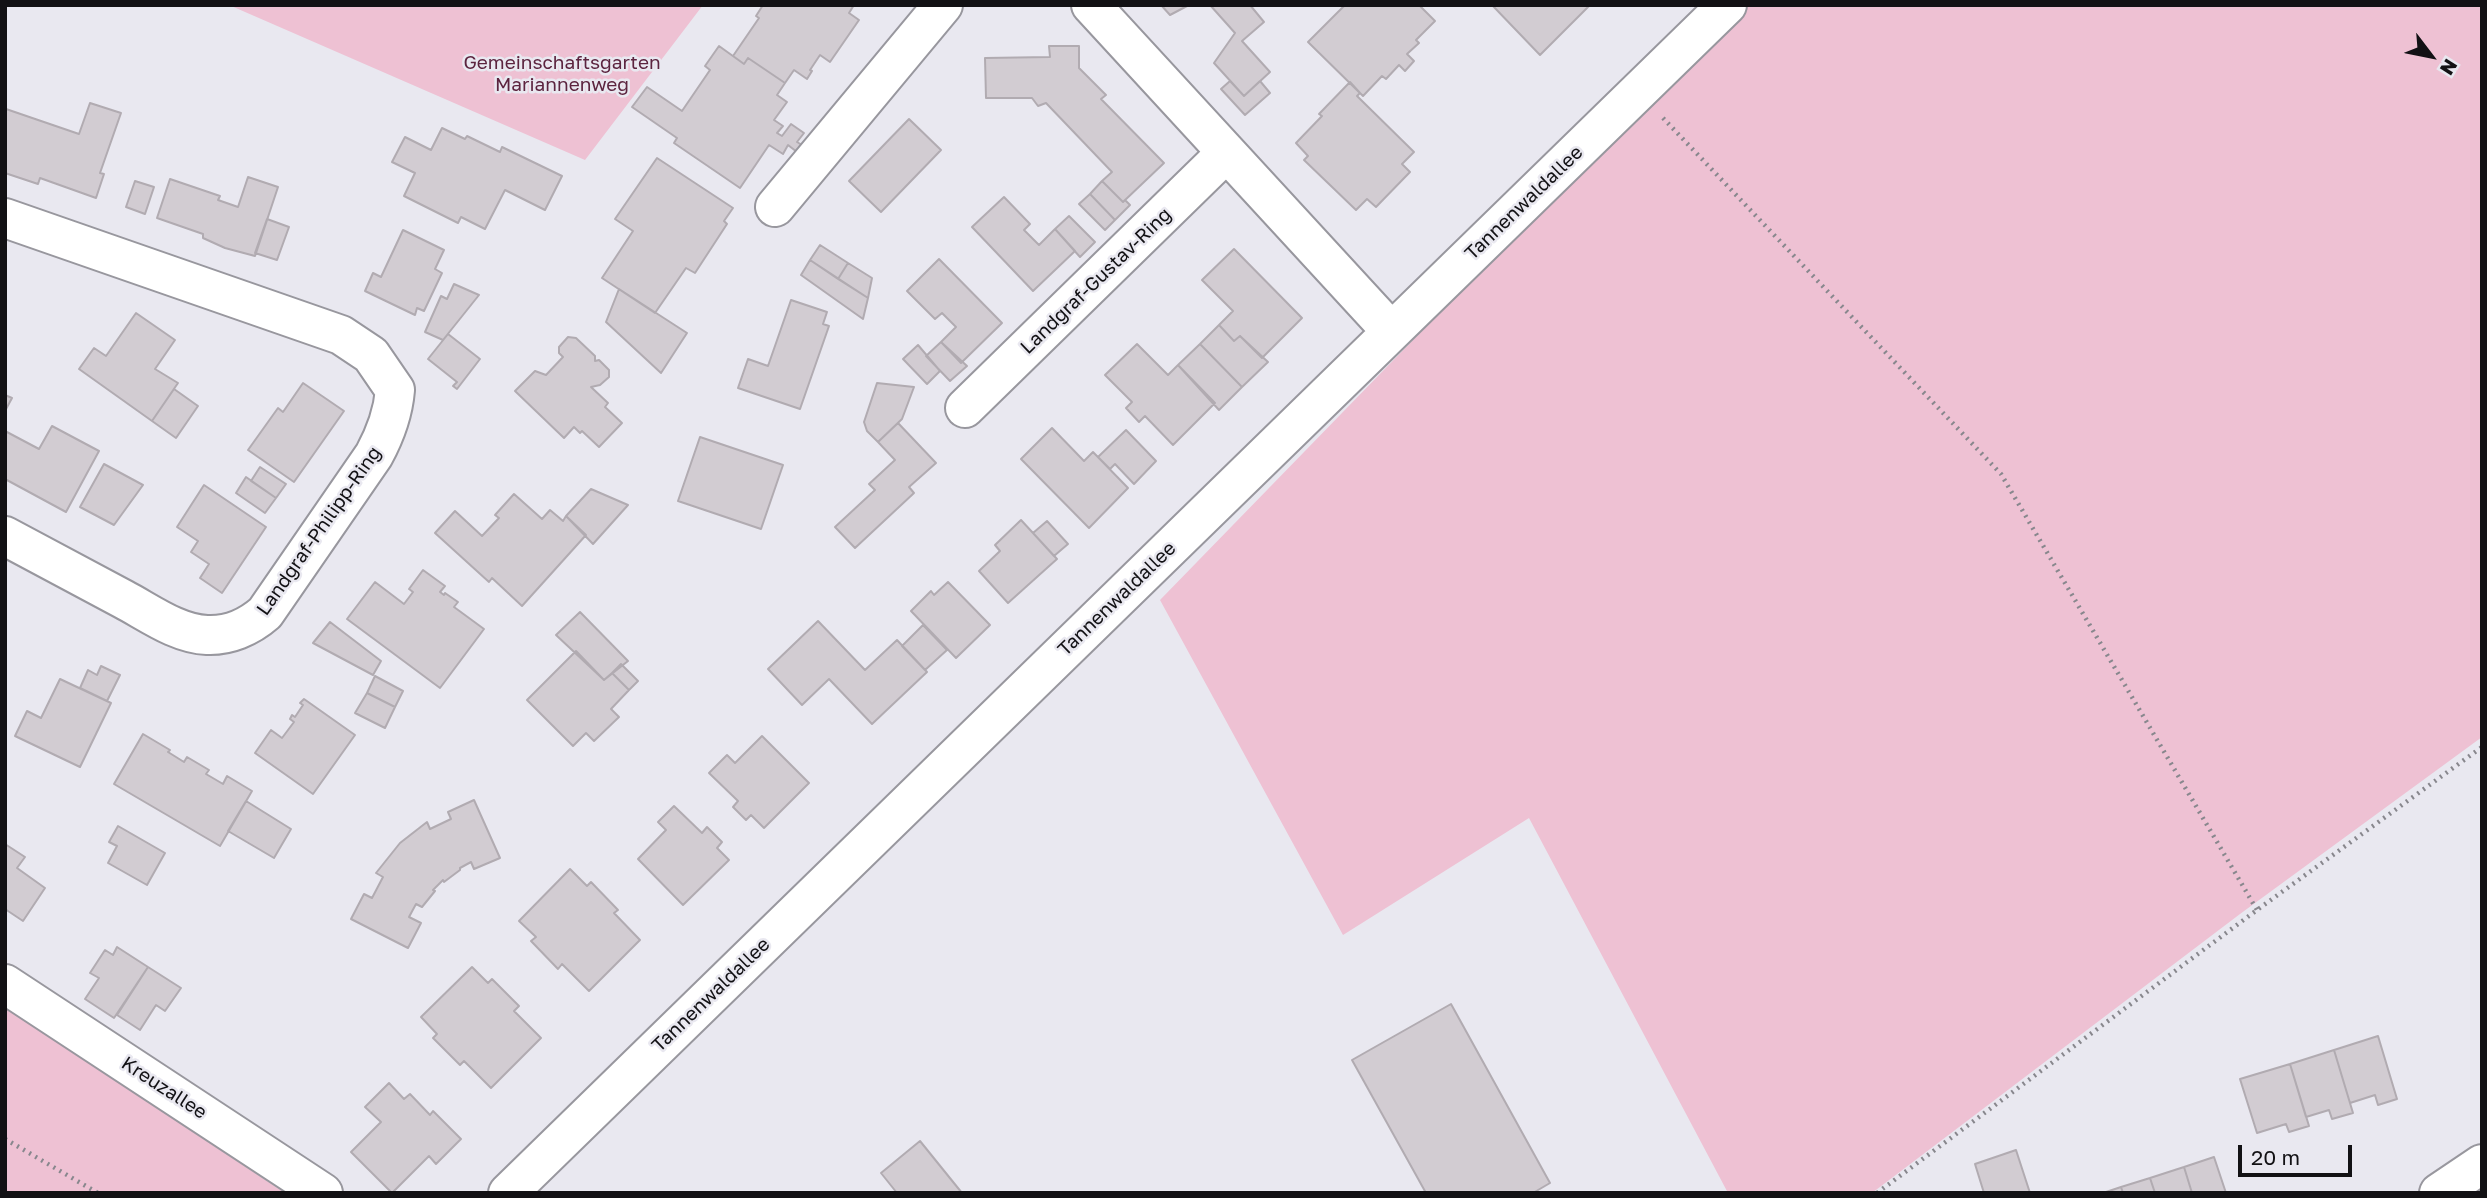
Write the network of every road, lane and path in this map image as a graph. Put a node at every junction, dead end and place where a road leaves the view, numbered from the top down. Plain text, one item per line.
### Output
1 (943, 5) edge
2 (1091, 5) edge
3 (1727, 5) edge
4 (1639, 92) junction
5 (1226, 153) junction
6 (775, 207) dead end
7 (5, 218) edge
8 (1391, 331) junction
9 (965, 408) dead end
10 (5, 536) edge
11 (2482, 747) edge
12 (2257, 910) junction
13 (5, 984) edge
14 (5, 1139) edge
15 (2482, 1164) edge
16 (98, 1193) edge
17 (323, 1193) edge
18 (508, 1193) edge
19 (1877, 1193) edge
20 (2439, 1193) edge

1 - 6 street
2 - 5 street
3 - 4 street, Tannenwaldallee
4 - 8 street, Tannenwaldallee
4 - 12 path
5 - 8 street
5 - 9 street, Landgraf-Gustav-Ring
7 - 10 street, Landgraf-Philipp-Ring
8 - 18 street, Tannenwaldallee
11 - 12 path
12 - 19 path
13 - 17 street, Kreuzallee
14 - 16 path
15 - 20 street

